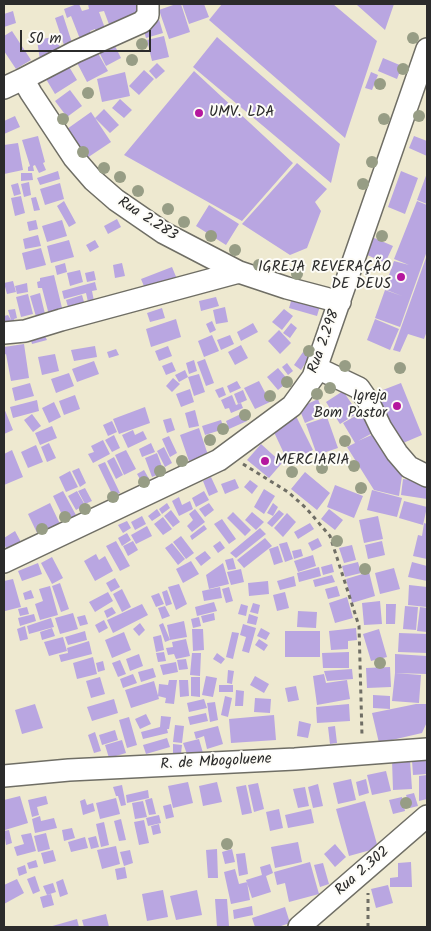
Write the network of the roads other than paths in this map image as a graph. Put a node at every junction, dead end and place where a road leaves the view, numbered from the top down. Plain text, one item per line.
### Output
1 (148, 4) edge
2 (427, 49) edge
3 (23, 79) junction
4 (4, 88) edge
5 (238, 272) junction
6 (340, 302) junction
7 (4, 333) edge
8 (316, 368) junction
9 (427, 476) edge
10 (4, 562) edge
11 (427, 749) edge
12 (4, 776) edge
13 (427, 816) edge
14 (299, 927) edge

1 - 3 street
2 - 6 street, Rua 2.298
3 - 4 street
3 - 5 street, Rua 2.283
5 - 6 street, Rua 2.283
5 - 7 street
6 - 8 street, Rua 2.298
8 - 9 street
8 - 10 street, Rua 2.298
11 - 12 street, R. de Mbogoluene
13 - 14 street, Rua 2.302

